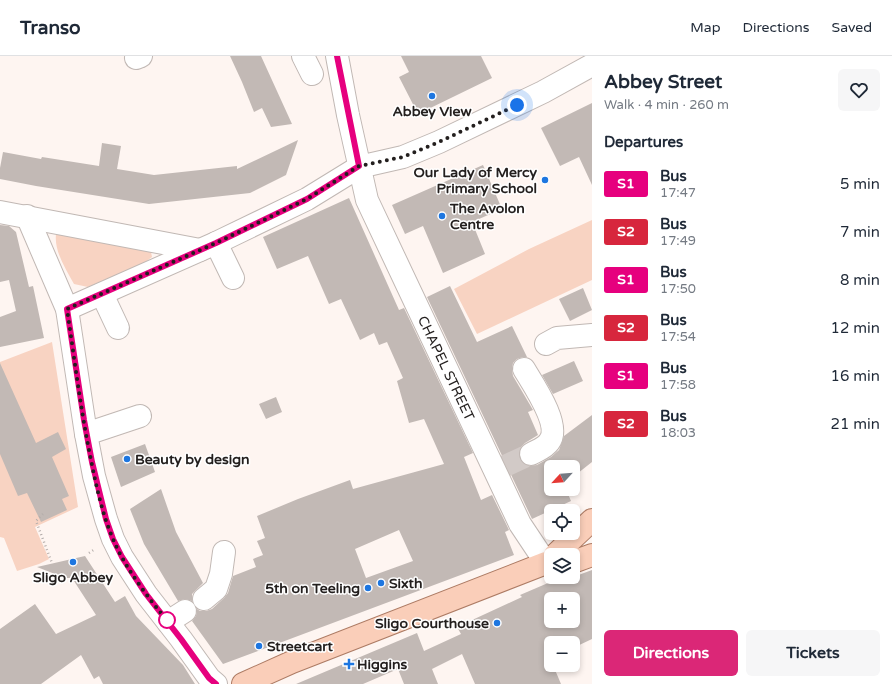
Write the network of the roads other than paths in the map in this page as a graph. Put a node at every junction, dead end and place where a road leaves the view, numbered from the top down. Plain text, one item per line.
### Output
1 (337, 56) edge
2 (592, 65) edge
3 (359, 166) junction
4 (0, 212) edge
5 (27, 216) junction
6 (208, 246) junction
7 (233, 278) dead end
8 (102, 294) junction
9 (67, 309) junction
10 (118, 328) dead end
11 (592, 335) edge
12 (546, 344) dead end
13 (524, 369) dead end
14 (140, 416) dead end
15 (86, 434) junction
16 (531, 454) tunnel mouth
17 (592, 520) edge
18 (563, 548) edge
19 (224, 552) dead end
20 (544, 552) edge
21 (592, 555) edge
22 (580, 559) edge
23 (544, 563) edge
24 (204, 600) dead end
25 (216, 684) edge
26 (242, 684) edge

1 - 3 street, CHAPEL STREET
2 - 3 street
3 - 6 street
3 - 20 street, CHAPEL STREET
4 - 5 street
5 - 6 street
5 - 9 street
6 - 7 street
6 - 8 street
8 - 9 street
8 - 10 street
9 - 15 street
11 - 12 street
13 - 16 street
14 - 15 street
15 - 25 street
17 - 18 main road
19 - 24 street
21 - 22 main road
23 - 26 main road

